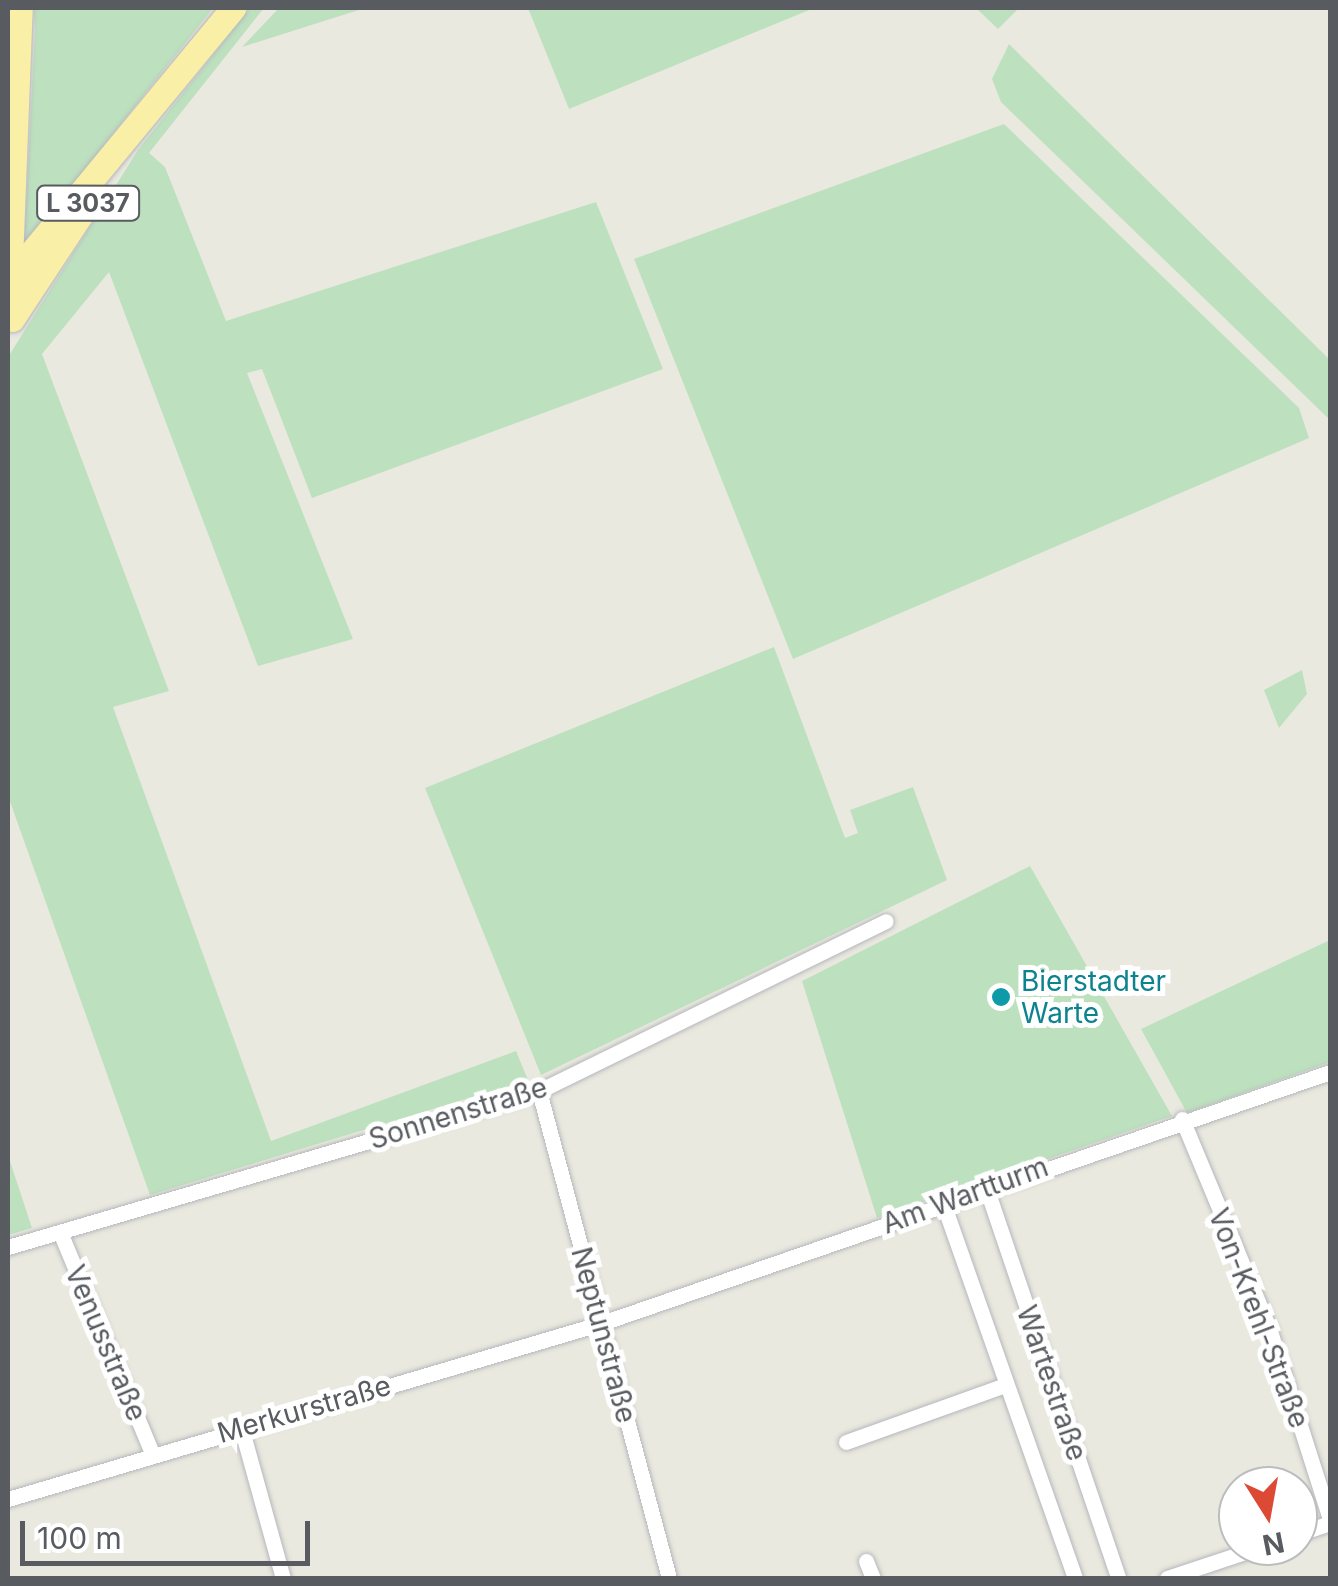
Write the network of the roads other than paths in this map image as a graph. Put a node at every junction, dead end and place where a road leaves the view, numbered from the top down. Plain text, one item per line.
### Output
1 (20, 8) edge
2 (233, 8) edge
3 (169, 81) junction
4 (17, 114) junction
5 (8, 158) edge
6 (10, 277) edge
7 (8, 314) edge
8 (8, 326) edge
9 (886, 921) dead end
10 (1330, 1072) edge
11 (539, 1091) junction
12 (1182, 1119) junction
13 (986, 1187) junction
14 (943, 1204) junction
15 (60, 1232) junction
16 (8, 1247) edge
17 (602, 1324) junction
18 (1005, 1386) junction
19 (241, 1427) junction
20 (846, 1442) dead end
21 (152, 1453) junction
22 (8, 1499) edge
23 (1330, 1521) edge
24 (866, 1561) dead end
25 (1218, 1561) edge
26 (282, 1578) edge
27 (669, 1578) edge
28 (873, 1578) edge
29 (1075, 1578) edge
30 (1118, 1578) edge
31 (1167, 1578) edge

1 - 4 main road
2 - 3 main road, L 3037
3 - 6 main road, L 3037
3 - 8 main road, L 3037
4 - 5 main road
4 - 6 main road
6 - 7 main road
9 - 11 street, Sonnenstraße
10 - 12 street, Am Wartturm
11 - 15 street, Sonnenstraße
11 - 17 street, Neptunstraße
12 - 13 street, Am Wartturm
12 - 23 street, Von-Krehl-Straße
13 - 14 street, Am Wartturm
13 - 30 street, Wartestraße
14 - 17 street, Am Wartturm
14 - 18 street, Wartestraße
15 - 16 street, Sonnenstraße
15 - 21 street, Venusstraße
17 - 19 street, Merkurstraße
17 - 27 street, Neptunstraße
18 - 20 street, Wartestraße
18 - 29 street, Wartestraße
19 - 21 street, Merkurstraße
19 - 26 street
21 - 22 street, Merkurstraße
24 - 28 street
25 - 31 street

